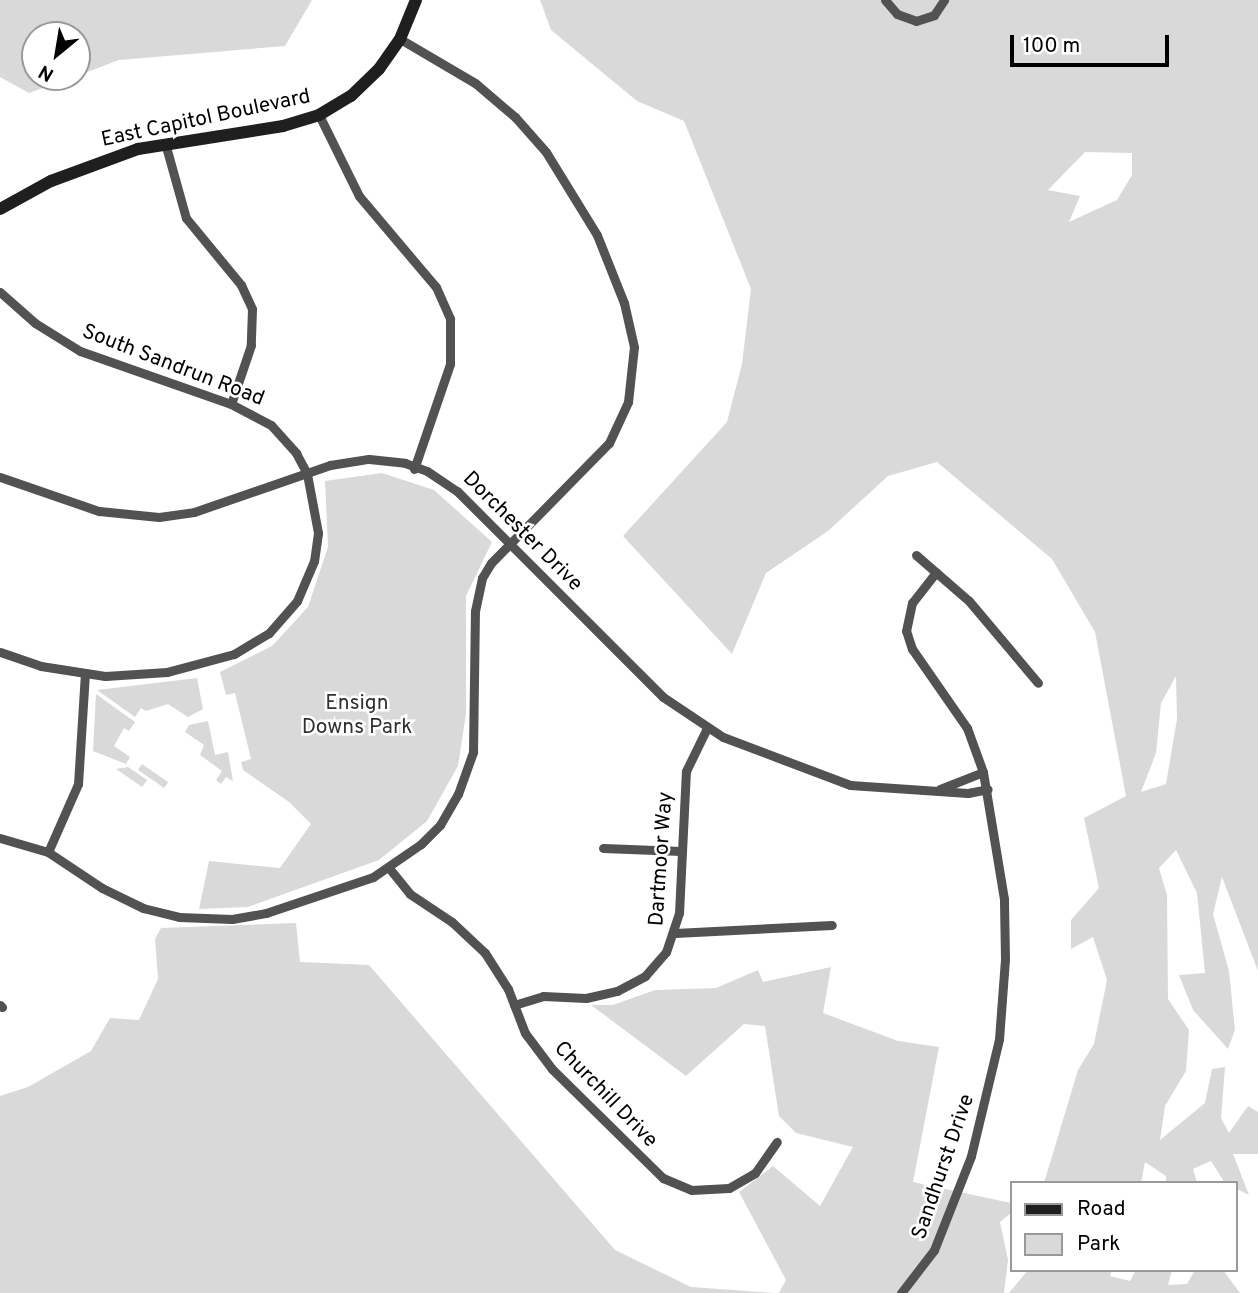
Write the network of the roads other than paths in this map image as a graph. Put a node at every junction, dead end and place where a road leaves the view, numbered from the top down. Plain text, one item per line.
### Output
1 (416, 0) edge
2 (885, 0) edge
3 (944, 0) edge
4 (400, 39) junction
5 (319, 116) junction
6 (165, 143) junction
7 (0, 209) edge
8 (0, 292) edge
9 (231, 404) junction
10 (414, 469) junction
11 (307, 474) junction
12 (0, 477) edge
13 (510, 544) junction
14 (916, 555) dead end
15 (936, 572) junction
16 (0, 652) edge
17 (85, 674) junction
18 (1038, 683) dead end
19 (707, 728) junction
20 (984, 772) junction
21 (988, 789) junction
22 (938, 790) junction
23 (0, 838) edge
24 (603, 848) dead end
25 (681, 851) junction
26 (48, 852) junction
27 (389, 868) junction
28 (832, 925) dead end
29 (676, 933) junction
30 (513, 1005) junction
31 (777, 1142) dead end
32 (901, 1293) edge

1 - 4 street, East Capitol Boulevard
2 - 3 street
4 - 5 street, East Capitol Boulevard
4 - 13 street
5 - 6 street, East Capitol Boulevard
5 - 10 street
6 - 7 street, East Capitol Boulevard
6 - 9 street
8 - 9 street, South Sandrun Road
9 - 11 street, South Sandrun Road
10 - 11 street, Dorchester Drive
10 - 13 street, Dorchester Drive
11 - 12 street, Dorchester Drive
11 - 17 street, South Sandrun Road
13 - 19 street, Dorchester Drive
13 - 27 street
14 - 15 street
15 - 18 street
15 - 20 street, Sandhurst Drive
16 - 17 street
17 - 26 street
19 - 22 street, Dorchester Drive
19 - 25 street, Dartmoor Way
20 - 21 street, Sandhurst Drive
20 - 22 street, Dorchester Drive
21 - 22 street, Dorchester Drive
21 - 32 street, Sandhurst Drive
23 - 26 street
24 - 25 street
25 - 29 street, Dartmoor Way
26 - 27 street
27 - 30 street, Churchill Drive
28 - 29 street
29 - 30 street, Dartmoor Way
30 - 31 street, Churchill Drive

